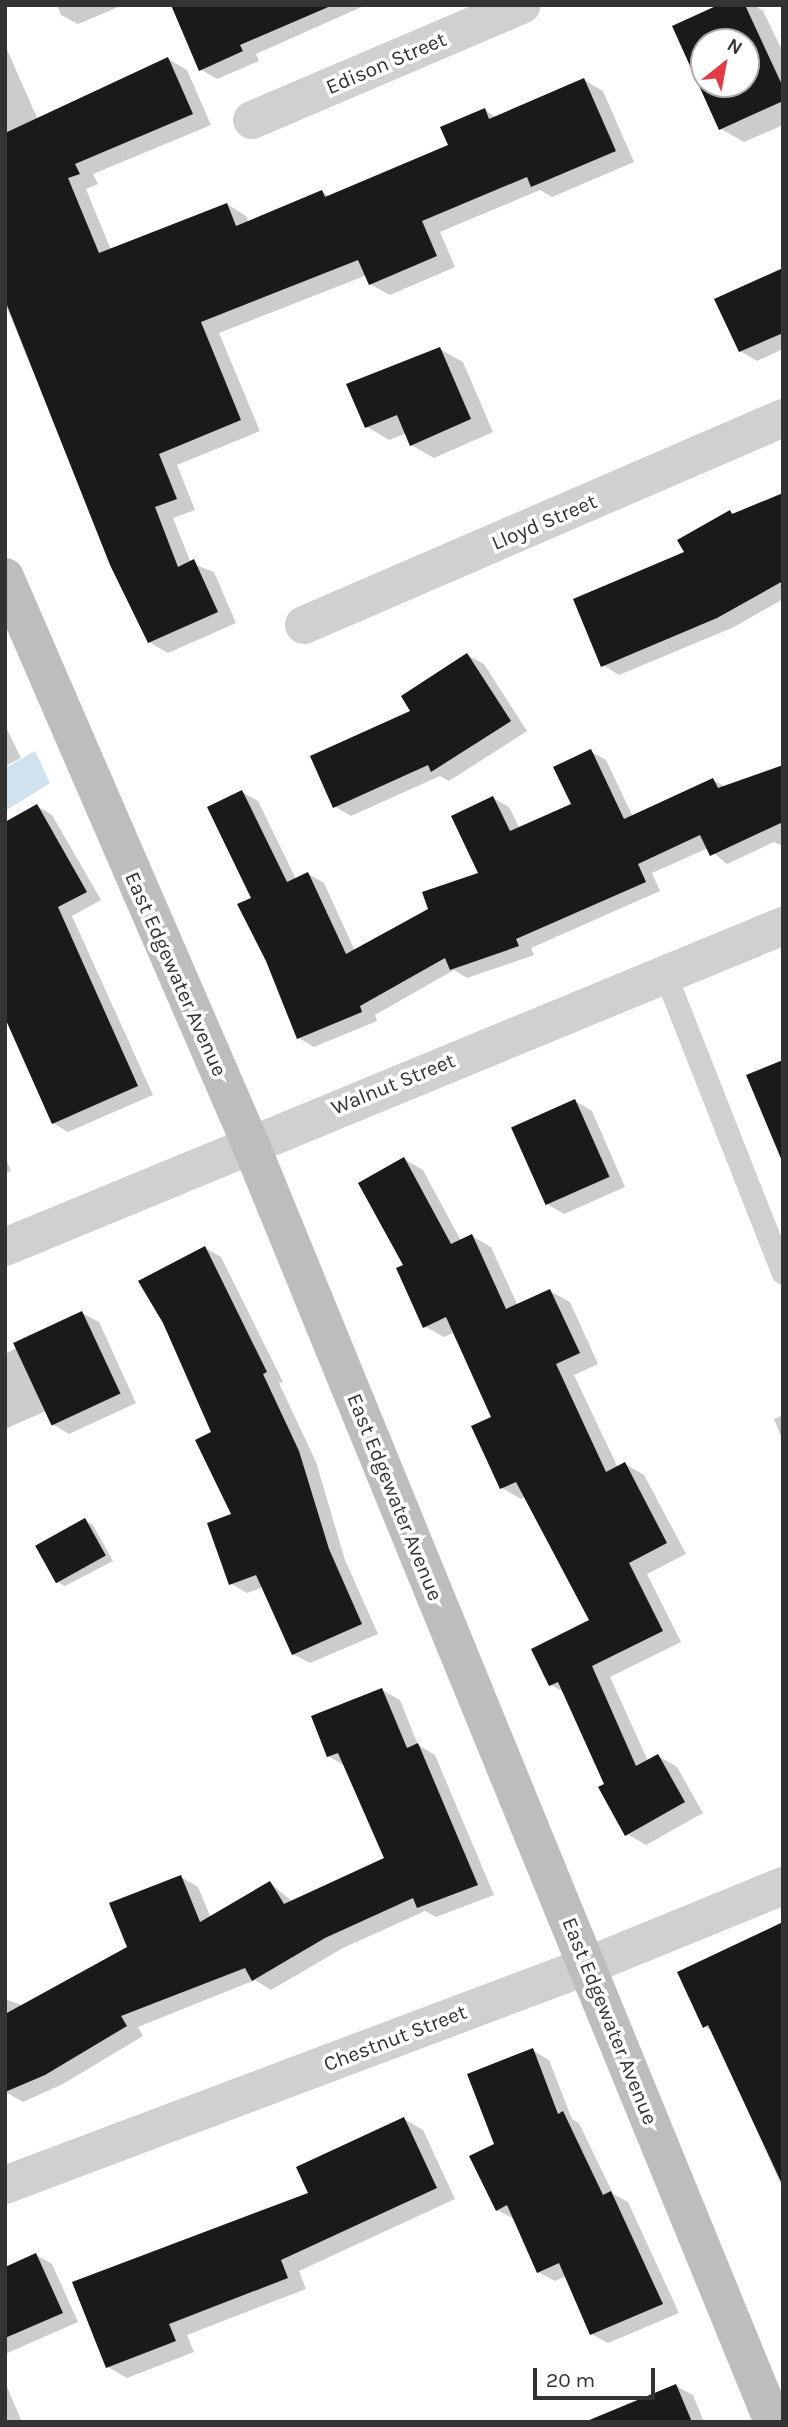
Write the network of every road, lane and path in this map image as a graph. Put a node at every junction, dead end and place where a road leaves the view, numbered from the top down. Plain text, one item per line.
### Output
1 (521, 5) edge
2 (252, 120) dead end
3 (783, 418) edge
4 (5, 577) edge
5 (304, 625) dead end
6 (783, 926) edge
7 (665, 974) junction
8 (250, 1143) junction
9 (5, 1247) edge
10 (783, 1273) edge
11 (783, 1886) edge
12 (587, 1966) junction
13 (5, 2185) edge
14 (773, 2422) edge

1 - 2 street, Edison Street
3 - 5 street, Lloyd Street
4 - 8 street, East Edgewater Avenue
6 - 7 street, Walnut Street
7 - 8 street, Walnut Street
7 - 10 lane
8 - 9 street, Walnut Street
8 - 12 street, East Edgewater Avenue
11 - 12 street, Chestnut Street
12 - 13 street, Chestnut Street
12 - 14 street, East Edgewater Avenue

